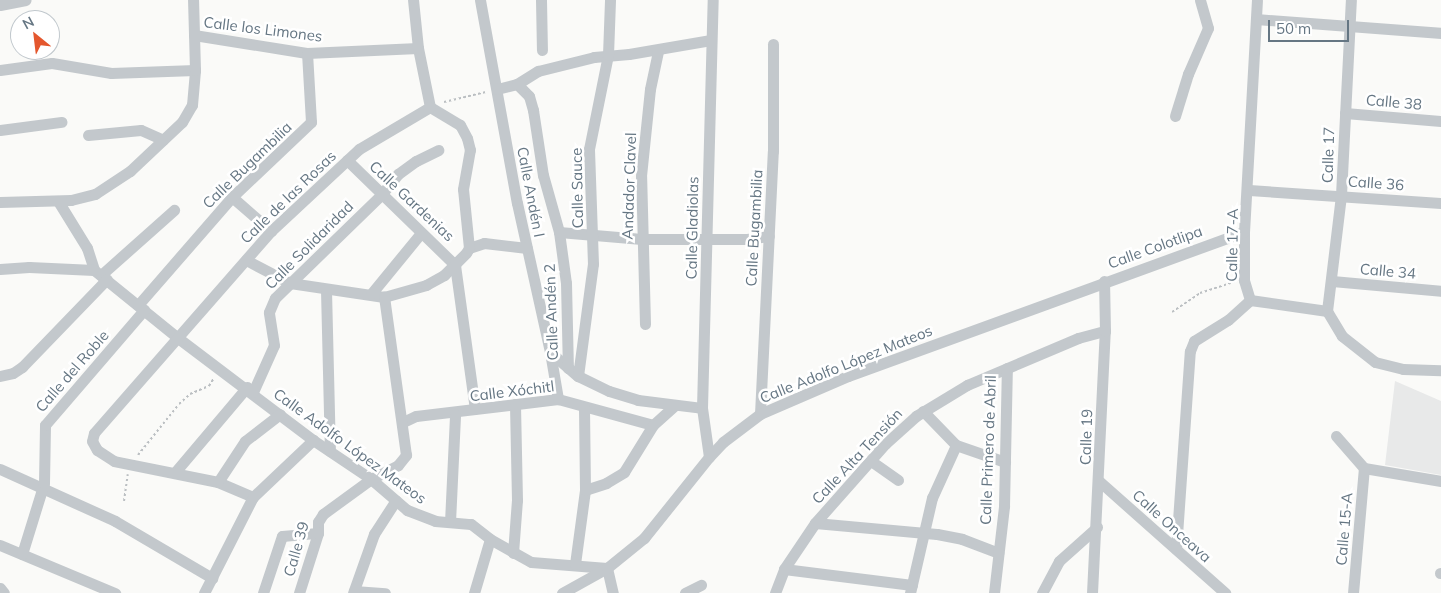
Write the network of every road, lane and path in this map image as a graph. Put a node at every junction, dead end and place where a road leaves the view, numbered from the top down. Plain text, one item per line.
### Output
1 (26, 0) edge
2 (193, 0) edge
3 (413, 0) edge
4 (480, 0) edge
5 (541, 0) edge
6 (610, 0) edge
7 (713, 0) edge
8 (1200, 0) edge
9 (1257, 0) edge
10 (1351, 0) edge
11 (0, 5) edge
12 (1256, 19) junction
13 (1349, 28) junction
14 (1441, 33) edge
15 (194, 36) junction
16 (710, 40) junction
17 (773, 44) dead end
18 (418, 48) junction
19 (542, 50) dead end
20 (658, 50) junction
21 (307, 53) junction
22 (608, 55) junction
23 (0, 70) edge
24 (195, 70) junction
25 (517, 84) junction
26 (497, 89) junction
27 (430, 107) junction
28 (1345, 113) junction
29 (1175, 116) dead end
30 (1441, 121) edge
31 (61, 122) dead end
32 (0, 130) edge
33 (88, 134) dead end
34 (163, 140) junction
35 (439, 150) dead end
36 (347, 160) junction
37 (1249, 190) junction
38 (381, 195) junction
39 (1342, 195) junction
40 (232, 197) junction
41 (58, 201) junction
42 (0, 202) edge
43 (1441, 203) edge
44 (174, 210) dead end
45 (271, 231) junction
46 (560, 232) junction
47 (1244, 232) junction
48 (421, 233) junction
49 (593, 235) junction
50 (769, 236) junction
51 (642, 238) junction
52 (707, 239) junction
53 (469, 248) junction
54 (526, 248) junction
55 (246, 260) junction
56 (456, 265) junction
57 (0, 269) edge
58 (100, 275) junction
59 (1244, 280) junction
60 (1104, 282) junction
61 (1332, 282) junction
62 (290, 283) junction
63 (326, 290) junction
64 (1441, 291) edge
65 (371, 294) junction
66 (384, 297) junction
67 (1250, 300) junction
68 (141, 308) junction
69 (1327, 311) junction
70 (1172, 312) dead end
71 (644, 324) dead end
72 (1105, 331) junction
73 (178, 338) junction
74 (550, 352) junction
75 (568, 368) junction
76 (1006, 368) junction
77 (221, 369) junction
78 (1441, 370) edge
79 (0, 376) edge
80 (578, 376) junction
81 (250, 390) junction
82 (558, 398) junction
83 (515, 404) junction
84 (675, 405) junction
85 (584, 408) junction
86 (702, 408) junction
87 (475, 409) junction
88 (923, 411) junction
89 (280, 414) junction
90 (455, 414) junction
91 (760, 414) junction
92 (403, 422) junction
93 (654, 425) junction
94 (1336, 436) dead end
95 (313, 440) junction
96 (956, 445) junction
97 (330, 451) junction
98 (709, 457) junction
99 (870, 460) junction
100 (1005, 462) junction
101 (130, 464) junction
102 (1364, 468) junction
103 (0, 469) edge
104 (176, 472) junction
105 (371, 479) junction
106 (898, 480) dead end
107 (1099, 481) junction
108 (1441, 481) edge
109 (218, 482) junction
110 (42, 488) junction
111 (584, 490) junction
112 (253, 497) junction
113 (396, 500) junction
114 (124, 501) dead end
115 (450, 522) junction
116 (816, 523) junction
117 (1097, 527) junction
118 (318, 533) junction
119 (926, 534) junction
120 (490, 540) junction
121 (0, 545) edge
122 (1176, 549) junction
123 (513, 553) junction
124 (998, 553) junction
125 (22, 554) junction
126 (575, 564) junction
127 (607, 568) junction
128 (784, 569) junction
129 (212, 578) junction
130 (701, 585) dead end
131 (0, 588) edge
132 (911, 589) edge
133 (354, 592) edge
134 (1093, 592) edge
135 (4, 593) edge
136 (115, 593) edge
137 (204, 593) edge
138 (263, 593) edge
139 (299, 593) edge
140 (385, 593) edge
141 (474, 593) edge
142 (562, 593) edge
143 (613, 593) edge
144 (686, 593) edge
145 (775, 593) edge
146 (994, 593) edge
147 (1042, 593) edge
148 (1225, 593) edge
149 (1352, 593) edge

1 - 11 street
2 - 15 street
3 - 18 street
4 - 26 street, Calle Andén I
5 - 19 street
6 - 22 street, Calle Sauce
7 - 16 street, Calle Gladiolas
8 - 29 street
9 - 12 street, Calle 17-A
10 - 13 street, Calle 17
12 - 13 street
12 - 37 street, Calle 17-A
13 - 14 street
13 - 28 street, Calle 17
15 - 21 street, Calle los Limones
15 - 24 street
16 - 20 street
16 - 52 street, Calle Gladiolas
17 - 50 street, Calle Bugambilia
18 - 21 street, Calle los Limones
18 - 27 street
20 - 22 street
20 - 51 street, Andador Clavel
21 - 40 street, Calle Bugambilia
22 - 25 street
22 - 49 street, Calle Sauce
23 - 24 street
24 - 34 street
25 - 26 street
25 - 46 street, Calle Andén 2
26 - 27 path
26 - 54 street, Calle Andén I
27 - 36 street, Calle de las Rosas
27 - 53 street
28 - 30 street, Calle 38
28 - 39 street, Calle 17
31 - 32 street
33 - 34 street
34 - 41 street
35 - 38 street, Calle Solidaridad
36 - 38 street, Calle Gardenias
36 - 45 street, Calle de las Rosas
37 - 39 street, Calle 36
37 - 47 street, Calle 17-A
38 - 48 street, Calle Gardenias
38 - 62 street, Calle Solidaridad
39 - 43 street, Calle 36
39 - 61 street, Calle 17
40 - 45 street
40 - 68 street, Calle Bugambilia
41 - 42 street
41 - 58 street
44 - 58 street
45 - 55 street, Calle de las Rosas
46 - 49 street
46 - 75 street, Calle Andén 2
47 - 59 street, Calle 17-A
47 - 60 street, Calle Colotlipa
48 - 56 street, Calle Gardenias
48 - 65 street
49 - 51 street
49 - 80 street, Calle Sauce
50 - 52 street
50 - 91 street, Calle Bugambilia
51 - 52 street
51 - 71 street, Andador Clavel
52 - 86 street, Calle Gladiolas
53 - 54 street
53 - 56 street
54 - 74 street, Calle Andén I
55 - 62 street
55 - 73 street, Calle de las Rosas
56 - 66 street
56 - 87 street
57 - 58 street
58 - 68 street, Calle Adolfo López Mateos
58 - 79 street
59 - 67 street, Calle 17-A
59 - 70 path
60 - 72 street, Calle 19
60 - 91 street, Calle Adolfo López Mateos
61 - 64 street, Calle 34
61 - 69 street, Calle 17
62 - 63 street
62 - 81 street, Calle Solidaridad
63 - 65 street
63 - 97 street
65 - 66 street
66 - 92 street
67 - 69 street
67 - 122 street, Calle 17-A
68 - 73 street, Calle Adolfo López Mateos
68 - 110 street, Calle del Roble
69 - 78 street
72 - 76 street, Calle Alta Tensión
72 - 107 street, Calle 19
73 - 77 street, Calle Adolfo López Mateos
73 - 101 street, Calle de las Rosas
74 - 75 street
74 - 82 street, Calle Andén I
75 - 80 street
76 - 88 street, Calle Alta Tensión
76 - 100 street, Calle Primero de Abril
77 - 81 street, Calle Adolfo López Mateos
77 - 101 path
80 - 84 street
81 - 89 street, Calle Adolfo López Mateos
81 - 104 street, Calle Solidaridad
82 - 83 street, Calle Xóchitl
82 - 85 street, Calle Xóchitl
83 - 87 street, Calle Xóchitl
83 - 123 street
84 - 86 street
84 - 93 street
85 - 93 street, Calle Xóchitl
85 - 111 street
86 - 98 street, Calle Gladiolas
87 - 90 street, Calle Xóchitl
88 - 96 street
88 - 99 street, Calle Alta Tensión
89 - 95 street, Calle Adolfo López Mateos
89 - 109 street
90 - 92 street, Calle Xóchitl
90 - 115 street
91 - 98 street, Calle Adolfo López Mateos
92 - 105 street, Calle 39
93 - 111 street
94 - 102 street
95 - 97 street, Calle Adolfo López Mateos
95 - 112 street
96 - 100 street
96 - 119 street
97 - 105 street, Calle Adolfo López Mateos
98 - 127 street, Calle Adolfo López Mateos
99 - 106 street
99 - 116 street, Calle Alta Tensión
100 - 124 street, Calle Primero de Abril
101 - 104 street, Calle de las Rosas
101 - 114 path
102 - 108 street
102 - 149 street, Calle 15-A
103 - 110 street
104 - 109 street, Calle de las Rosas
105 - 113 street, Calle Adolfo López Mateos
105 - 118 street, Calle 39
107 - 117 street, Calle 19
107 - 122 street, Calle Onceava
109 - 112 street, Calle de las Rosas
110 - 125 street, Calle del Roble
110 - 129 street
111 - 126 street
112 - 129 street
113 - 115 street, Calle Adolfo López Mateos
113 - 133 street
115 - 120 street, Calle Adolfo López Mateos
116 - 119 street
116 - 128 street, Calle Alta Tensión
117 - 134 street, Calle 19
117 - 147 street
118 - 138 street
118 - 139 street, Calle 39
119 - 124 street
119 - 132 street
120 - 123 street, Calle Adolfo López Mateos
120 - 141 street
121 - 125 street
122 - 148 street, Calle Onceava
123 - 126 street, Calle Adolfo López Mateos
124 - 146 street, Calle Primero de Abril
125 - 136 street
126 - 127 street, Calle Adolfo López Mateos
127 - 142 street
127 - 143 street
128 - 132 street
128 - 145 street, Calle Alta Tensión
129 - 137 street
130 - 144 street
131 - 135 street
133 - 140 street

